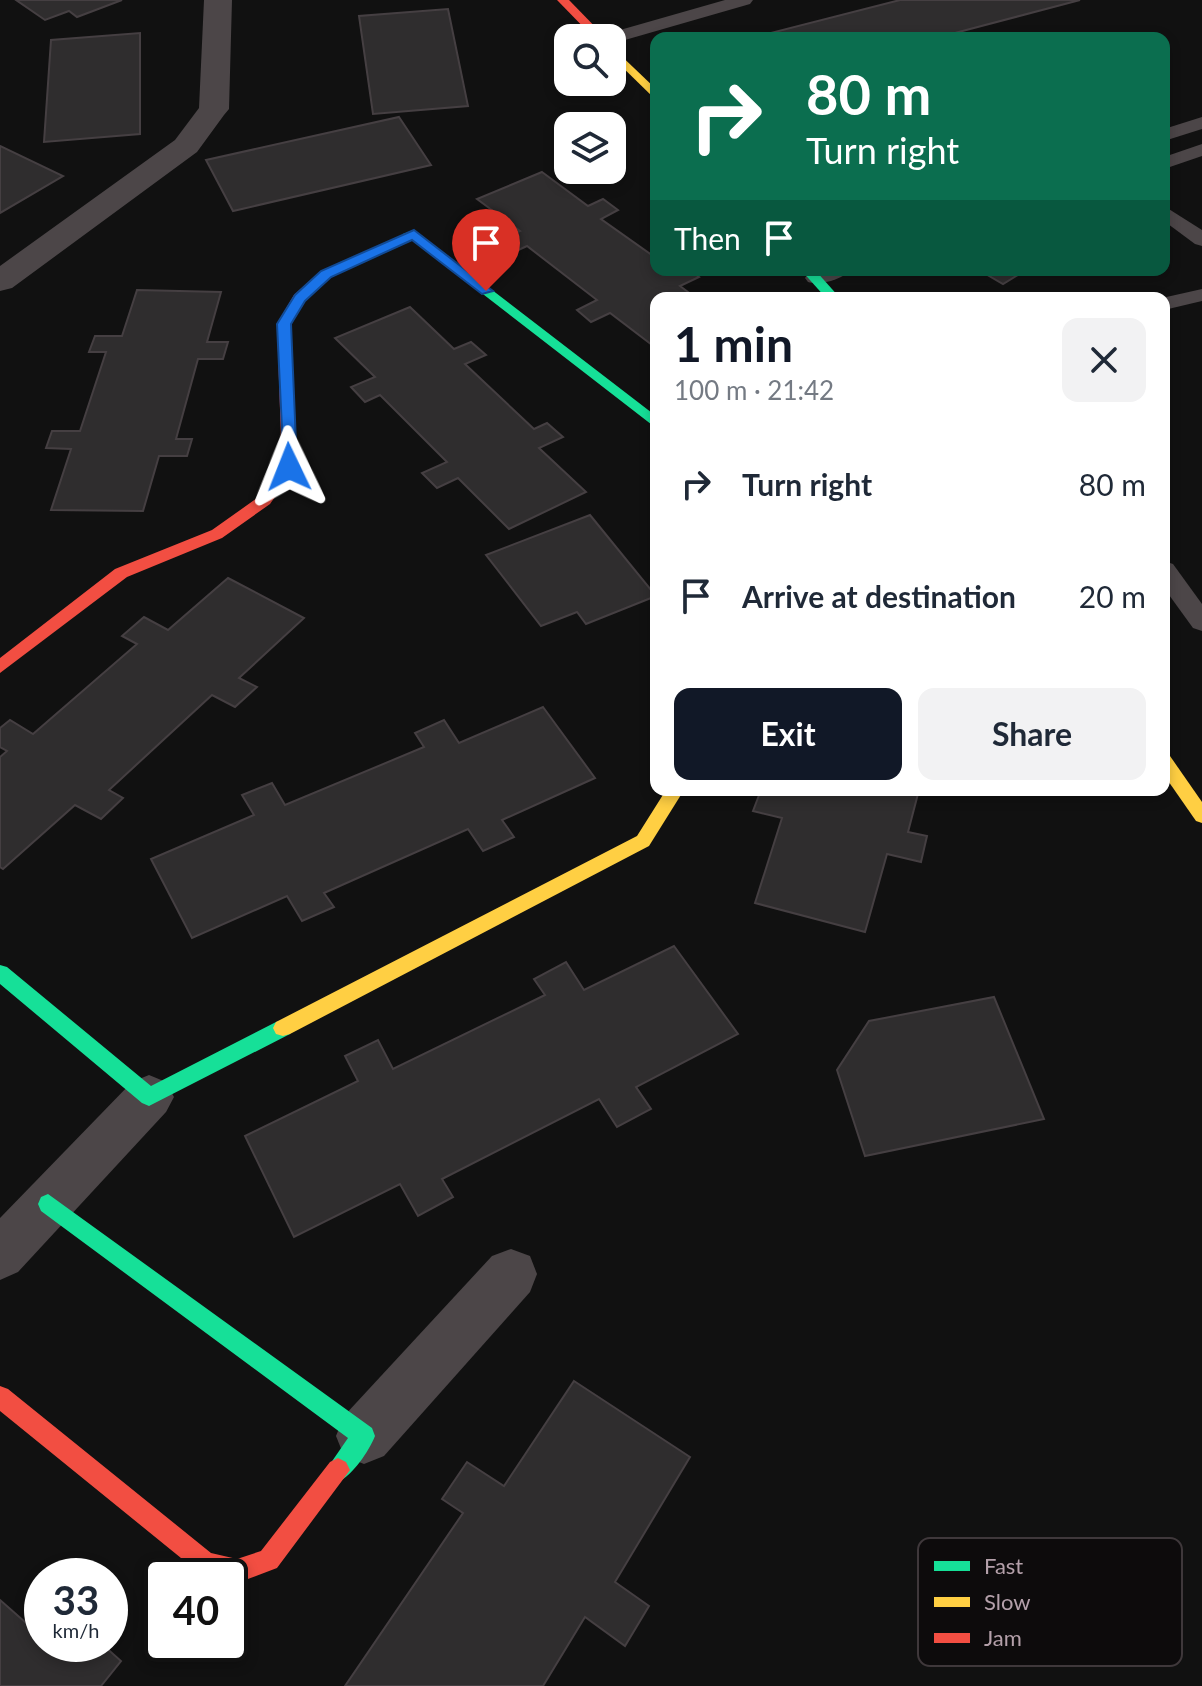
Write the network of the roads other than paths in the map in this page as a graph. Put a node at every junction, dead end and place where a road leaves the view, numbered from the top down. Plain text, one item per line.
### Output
1 (218, 0) edge
2 (563, 0) edge
3 (744, 0) edge
4 (586, 24) edge
5 (626, 34) edge
6 (626, 65) edge
7 (650, 90) edge
8 (1202, 123) edge
9 (1170, 133) edge
10 (1202, 150) edge
11 (1170, 161) edge
12 (1170, 216) edge
13 (1202, 240) edge
14 (814, 276) edge
15 (0, 281) edge
16 (828, 292) edge
17 (1202, 295) edge
18 (1170, 303) edge
19 (650, 418) edge
20 (1170, 578) edge
21 (1202, 622) edge
22 (0, 667) edge
23 (1170, 770) edge
24 (671, 796) edge
25 (1202, 816) edge
26 (0, 973) edge
27 (149, 1097) junction
28 (48, 1204) junction
29 (0, 1255) edge
30 (511, 1274) dead end
31 (0, 1397) edge
32 (364, 1436) junction

1 - 15 street
2 - 4 street
3 - 5 lane
6 - 7 street
8 - 9 lane
10 - 11 lane
12 - 13 lane
14 - 16 street
17 - 18 lane
19 - 22 street
20 - 21 lane
23 - 25 street
24 - 27 street
26 - 27 street
27 - 28 street
28 - 29 street
28 - 32 street
30 - 32 street
31 - 32 street

